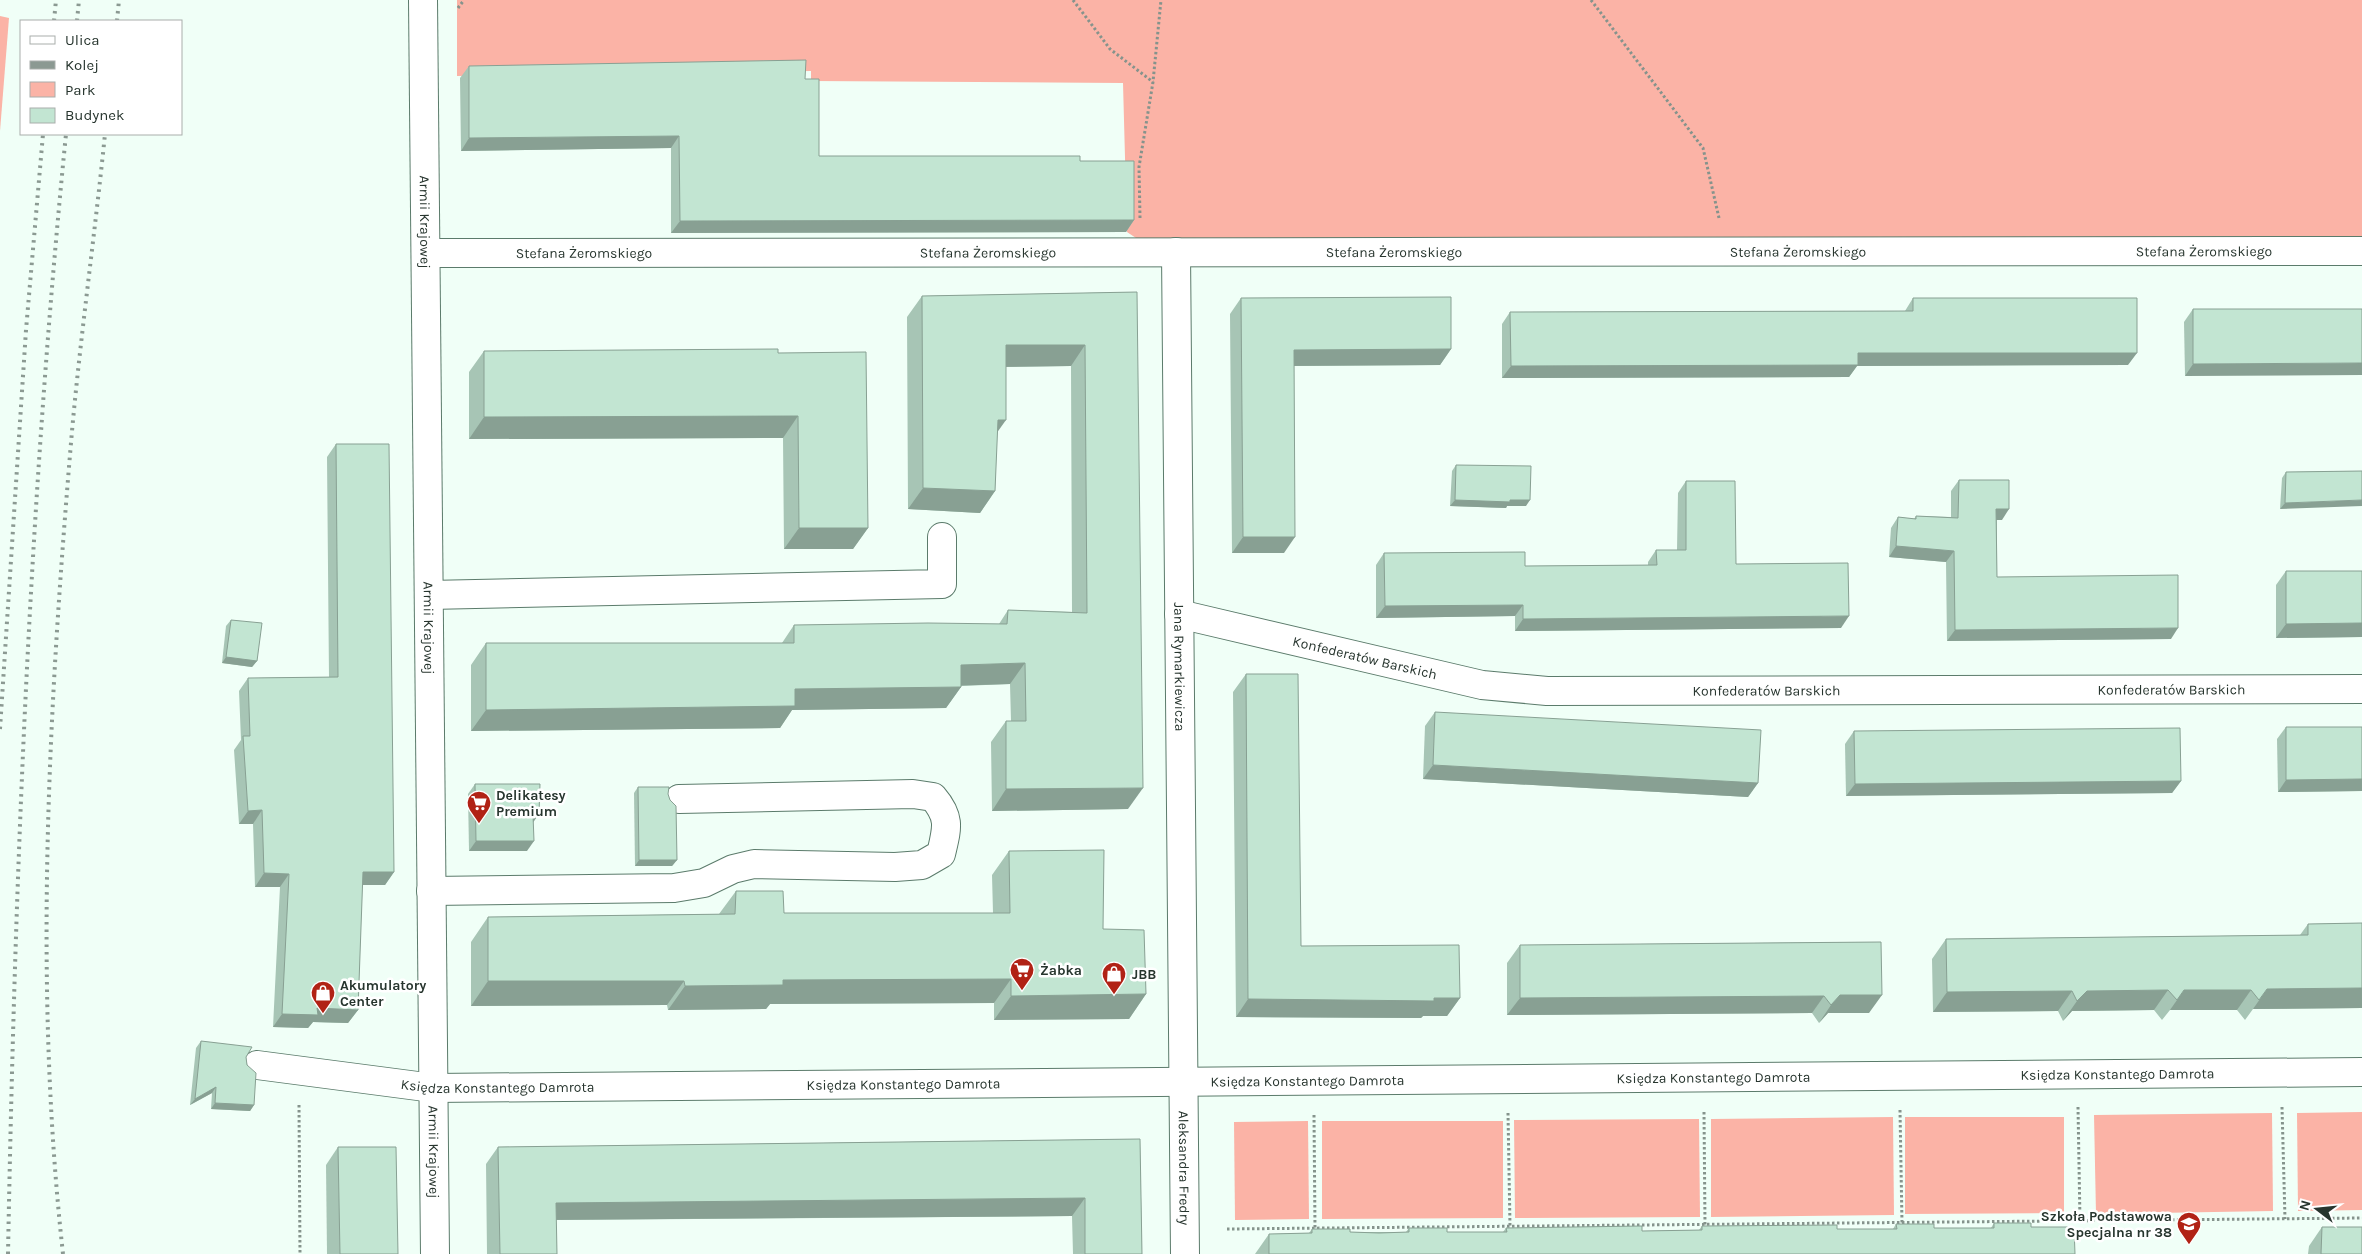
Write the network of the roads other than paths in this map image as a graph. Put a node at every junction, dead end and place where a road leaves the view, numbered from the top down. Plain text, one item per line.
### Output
1 (423, 0) edge
2 (2362, 251) edge
3 (1176, 252) junction
4 (426, 253) junction
5 (942, 537) dead end
6 (429, 595) junction
7 (1179, 614) junction
8 (2362, 689) edge
9 (679, 799) dead end
10 (431, 891) junction
11 (256, 1064) dead end
12 (2362, 1072) edge
13 (1183, 1081) junction
14 (433, 1088) junction
15 (435, 1254) edge
16 (1185, 1254) edge

1 - 4 street, Armii Krajowej
2 - 3 street, Stefana Żeromskiego
3 - 4 street, Stefana Żeromskiego
3 - 7 street, Jana Rymarkiewicza
4 - 6 street, Armii Krajowej
5 - 6 street
6 - 10 street, Armii Krajowej
7 - 8 street, Konfederatów Barskich
7 - 13 street, Jana Rymarkiewicza
9 - 10 street
10 - 14 street, Armii Krajowej
11 - 14 street, Księdza Konstantego Damrota
12 - 13 street, Księdza Konstantego Damrota
13 - 14 street, Księdza Konstantego Damrota
13 - 16 street, Aleksandra Fredry
14 - 15 street, Armii Krajowej

